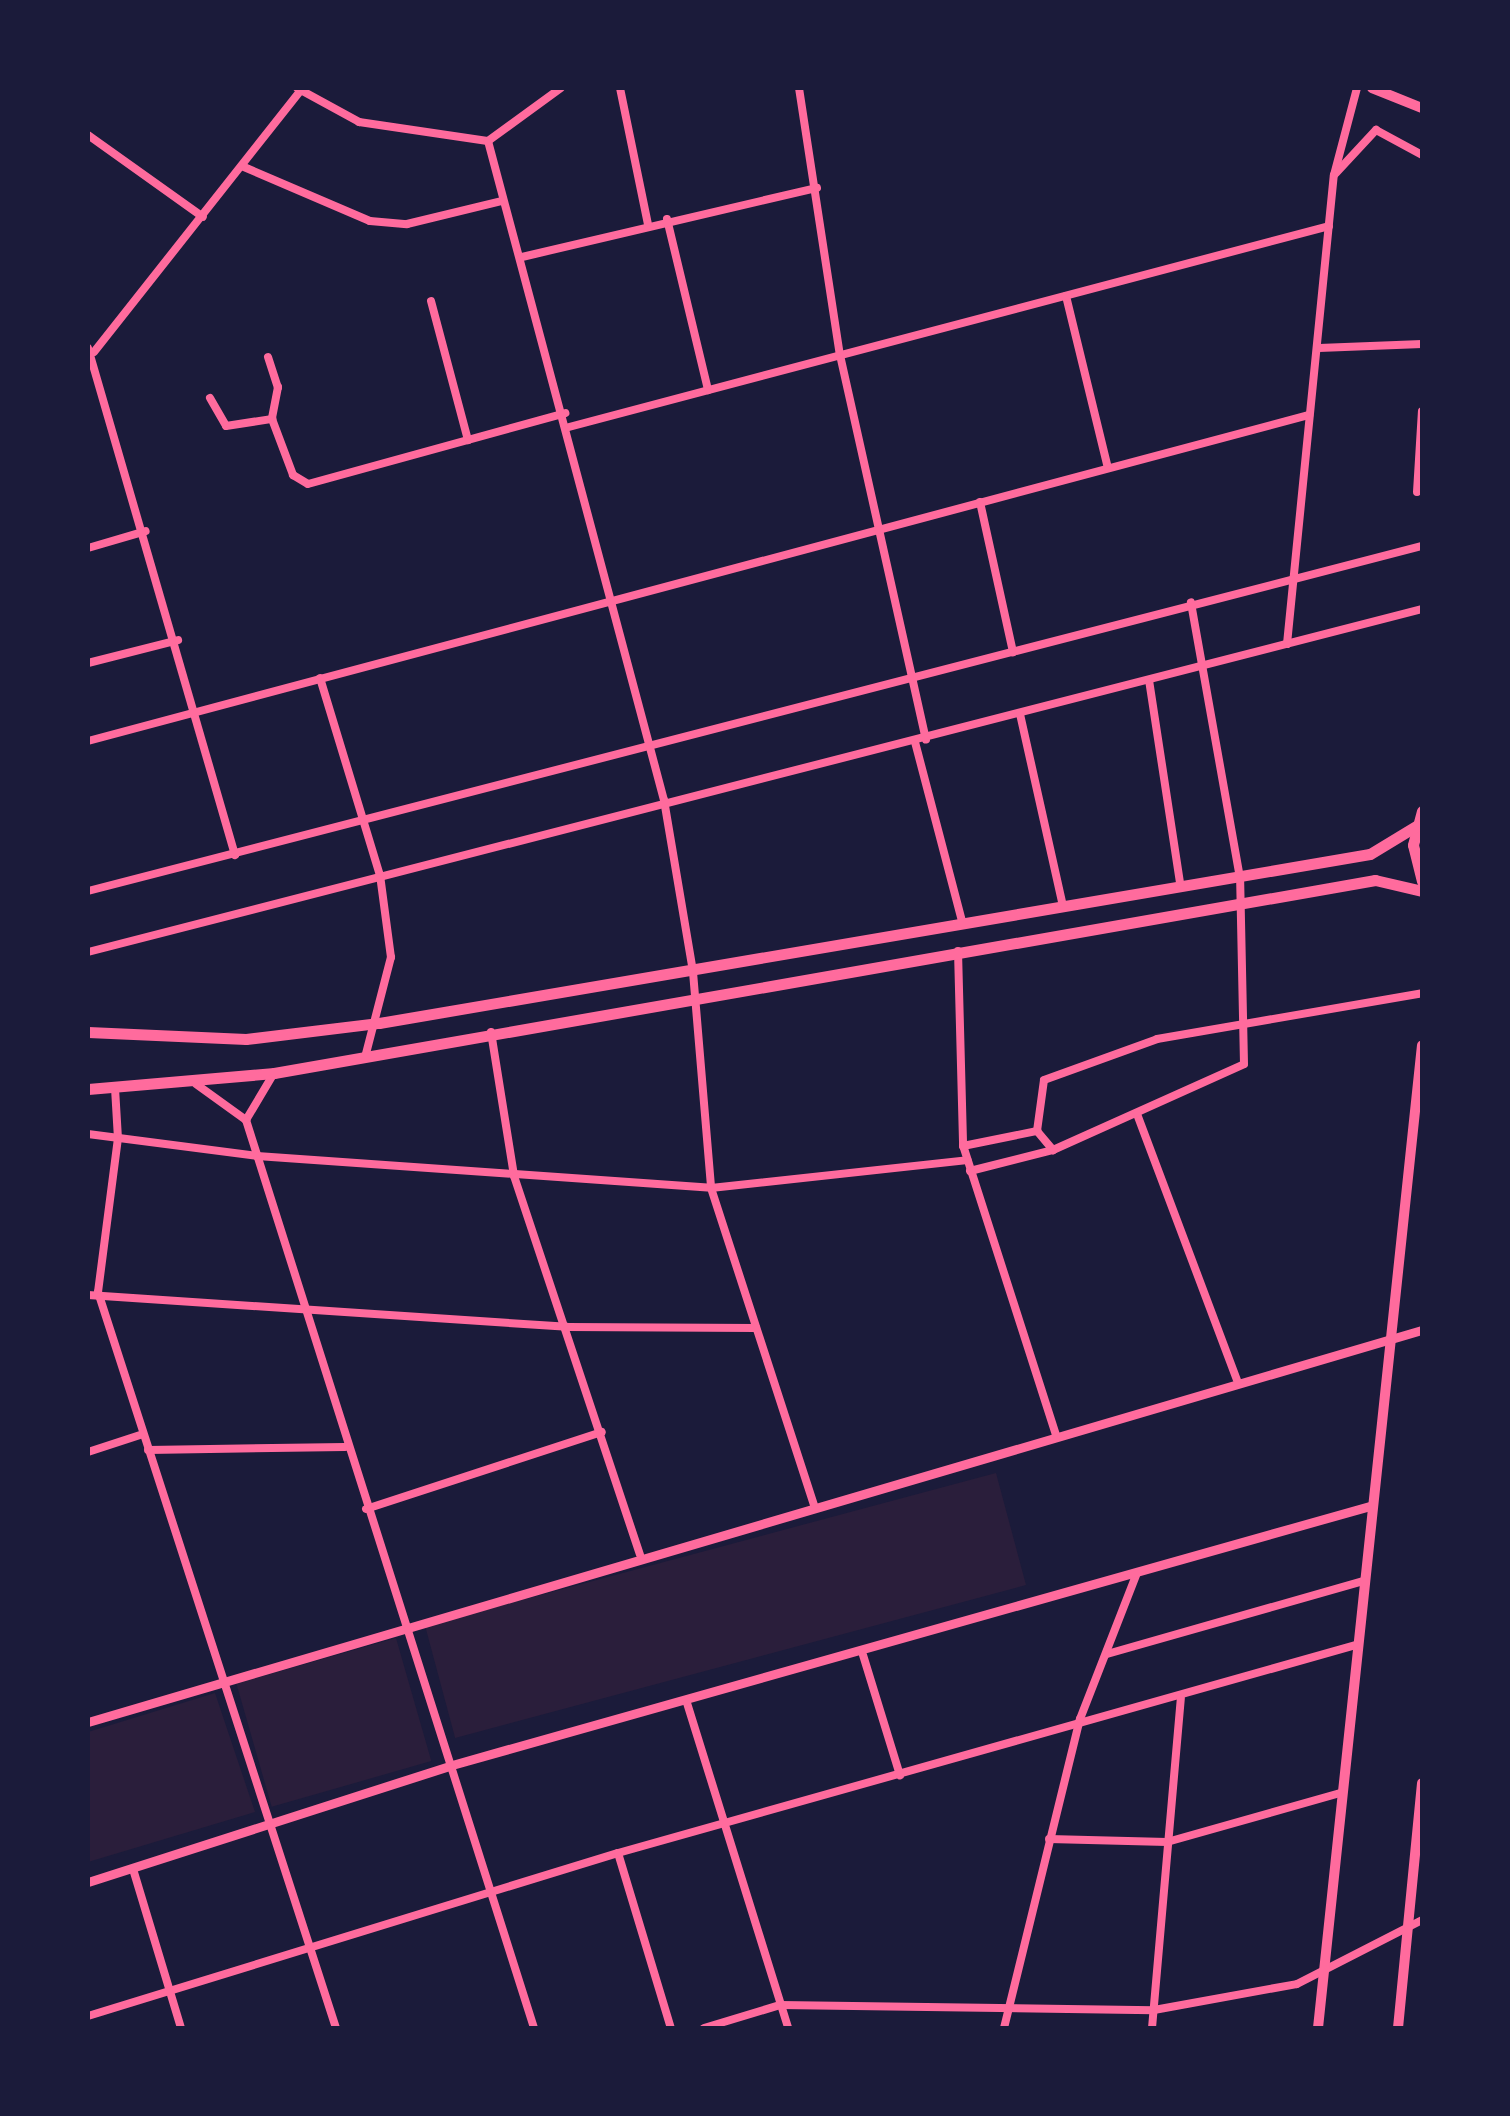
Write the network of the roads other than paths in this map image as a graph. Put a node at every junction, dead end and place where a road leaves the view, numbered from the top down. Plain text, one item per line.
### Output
1 (561, 88) edge
2 (620, 88) edge
3 (799, 88) edge
4 (1356, 88) edge
5 (1372, 88) edge
6 (299, 89) edge
7 (1422, 108) edge
8 (88, 136) edge
9 (488, 140) junction
10 (1422, 154) edge
11 (244, 167) junction
12 (1334, 176) junction
13 (817, 188) junction
14 (502, 200) junction
15 (203, 218) junction
16 (667, 220) junction
17 (648, 224) junction
18 (1329, 226) junction
19 (522, 257) junction
20 (1066, 296) junction
21 (431, 302) dead end
22 (1422, 344) edge
23 (1318, 348) junction
24 (91, 350) edge
25 (840, 355) junction
26 (268, 356) dead end
27 (708, 390) junction
28 (210, 398) dead end
29 (1422, 411) edge
30 (565, 413) junction
31 (1309, 415) junction
32 (272, 419) junction
33 (569, 427) junction
34 (468, 440) junction
35 (1108, 468) junction
36 (1417, 492) dead end
37 (980, 502) junction
38 (878, 528) junction
39 (146, 531) junction
40 (1422, 546) edge
41 (88, 548) edge
42 (1293, 584) junction
43 (613, 598) junction
44 (1191, 602) junction
45 (1422, 609) edge
46 (178, 640) junction
47 (1287, 644) junction
48 (1013, 652) junction
49 (88, 663) edge
50 (1201, 666) junction
51 (320, 678) junction
52 (914, 678) junction
53 (1148, 680) junction
54 (199, 711) junction
55 (1020, 714) junction
56 (926, 740) junction
57 (88, 741) edge
58 (652, 742) junction
59 (916, 742) junction
60 (664, 800) junction
61 (1422, 811) edge
62 (365, 819) junction
63 (1416, 826) junction
64 (234, 854) junction
65 (380, 876) junction
66 (1240, 878) junction
67 (1422, 880) edge
68 (1181, 888) junction
69 (88, 891) edge
70 (1422, 891) edge
71 (1238, 903) junction
72 (1064, 908) junction
73 (962, 925) junction
74 (958, 948) junction
75 (88, 952) edge
76 (693, 972) junction
77 (1422, 993) edge
78 (694, 994) junction
79 (379, 1024) junction
80 (1243, 1027) junction
81 (88, 1032) edge
82 (492, 1032) junction
83 (1422, 1045) edge
84 (366, 1054) junction
85 (274, 1073) junction
86 (196, 1084) junction
87 (88, 1088) edge
88 (115, 1088) junction
89 (1137, 1114) junction
90 (246, 1120) junction
91 (1037, 1131) junction
92 (88, 1134) edge
93 (118, 1138) junction
94 (964, 1146) junction
95 (1053, 1150) junction
96 (257, 1156) junction
97 (966, 1160) junction
98 (970, 1171) junction
99 (514, 1176) junction
100 (711, 1188) junction
101 (98, 1292) junction
102 (88, 1295) edge
103 (305, 1307) junction
104 (567, 1328) junction
105 (756, 1328) junction
106 (1422, 1330) edge
107 (1390, 1339) junction
108 (1237, 1380) junction
109 (602, 1432) junction
110 (144, 1434) junction
111 (1056, 1435) junction
112 (345, 1447) junction
113 (148, 1450) junction
114 (88, 1452) edge
115 (814, 1504) junction
116 (1374, 1505) junction
117 (366, 1509) junction
118 (640, 1555) junction
119 (1137, 1572) junction
120 (1364, 1581) junction
121 (404, 1622) junction
122 (1356, 1645) junction
123 (1107, 1654) junction
124 (863, 1655) junction
125 (225, 1679) junction
126 (1181, 1698) junction
127 (687, 1703) junction
128 (1080, 1719) junction
129 (88, 1722) edge
130 (452, 1765) junction
131 (900, 1775) junction
132 (1422, 1783) edge
133 (1340, 1794) junction
134 (725, 1823) junction
135 (272, 1829) junction
136 (1049, 1838) junction
137 (1167, 1842) junction
138 (618, 1853) junction
139 (133, 1869) junction
140 (88, 1882) edge
141 (492, 1894) junction
142 (1422, 1920) edge
143 (1409, 1927) junction
144 (310, 1949) junction
145 (1324, 1970) junction
146 (168, 1990) junction
147 (780, 2006) junction
148 (1010, 2006) junction
149 (1154, 2010) junction
150 (88, 2016) edge
151 (181, 2028) edge
152 (336, 2028) edge
153 (534, 2028) edge
154 (671, 2028) edge
155 (704, 2028) edge
156 (788, 2028) edge
157 (1004, 2028) edge
158 (1152, 2028) edge
159 (1318, 2028) edge
160 (1398, 2028) edge

1 - 9 street
2 - 17 street
3 - 13 street
4 - 12 street
5 - 7 main road
6 - 9 street
6 - 11 street
8 - 15 street
9 - 14 street
10 - 12 street
11 - 14 street
11 - 15 street
12 - 18 street
13 - 16 street
13 - 25 street
14 - 19 street
15 - 24 street
16 - 17 street
16 - 27 street
17 - 19 street
18 - 20 street
18 - 23 street
19 - 30 street
20 - 25 street
20 - 35 street
21 - 34 street
22 - 23 street
23 - 31 street
24 - 39 street
25 - 27 street
25 - 38 street
26 - 32 street
27 - 33 street
28 - 32 street
29 - 36 street
30 - 33 street
30 - 34 street
31 - 35 street
31 - 42 street
32 - 34 street
33 - 43 street
35 - 37 street
37 - 38 street
37 - 48 street
38 - 43 street
38 - 52 street
39 - 41 street
39 - 46 street
40 - 42 street
42 - 44 street
42 - 47 street
43 - 51 street
43 - 58 street
44 - 48 street
44 - 50 street
45 - 47 street
46 - 49 street
46 - 54 street
47 - 50 street
48 - 52 street
50 - 53 street
50 - 66 street
51 - 54 street
51 - 62 street
52 - 56 street
52 - 58 street
53 - 55 street
53 - 68 street
54 - 57 street
54 - 64 street
55 - 56 street
55 - 72 street
56 - 59 street
58 - 60 street
58 - 62 street
59 - 60 street
59 - 73 street
60 - 65 street
60 - 76 street
61 - 63 main road
62 - 64 street
62 - 65 street
63 - 66 main road
63 - 67 main road
64 - 69 street
65 - 75 street
65 - 79 street
66 - 68 main road
66 - 71 street
68 - 72 main road
70 - 71 main road
71 - 74 main road
71 - 80 street
72 - 73 main road
73 - 76 main road
74 - 78 main road
74 - 94 street
76 - 78 street
76 - 79 main road
77 - 80 street
78 - 82 main road
78 - 100 street
79 - 81 main road
79 - 84 street
80 - 89 street
80 - 91 street
82 - 84 main road
82 - 99 street
83 - 107 main road
84 - 85 main road
85 - 86 main road
85 - 90 street
86 - 88 main road
86 - 90 street
87 - 88 main road
88 - 93 street
89 - 95 street
89 - 108 street
90 - 96 street
91 - 94 street
91 - 95 street
92 - 93 street
93 - 96 street
93 - 101 street
94 - 97 street
95 - 98 street
96 - 99 street
96 - 103 street
97 - 98 street
97 - 100 street
98 - 111 street
99 - 100 street
99 - 104 street
100 - 105 street
101 - 102 street
101 - 103 street
101 - 110 street
103 - 104 street
103 - 112 street
104 - 105 street
104 - 109 street
105 - 115 street
106 - 107 street
107 - 108 street
107 - 116 main road
108 - 111 street
109 - 117 street
109 - 118 street
110 - 113 street
110 - 114 street
111 - 115 street
112 - 113 street
112 - 117 street
113 - 125 street
115 - 118 street
116 - 119 street
116 - 120 main road
117 - 121 street
118 - 121 street
119 - 123 street
119 - 124 street
120 - 122 main road
120 - 123 street
121 - 125 street
121 - 130 street
122 - 126 street
122 - 133 main road
123 - 128 street
124 - 127 street
124 - 131 street
125 - 129 street
125 - 135 street
126 - 128 street
126 - 137 street
127 - 130 street
127 - 134 street
128 - 131 street
128 - 136 street
130 - 135 street
130 - 141 street
131 - 134 street
132 - 143 main road
133 - 137 street
133 - 145 main road
134 - 138 street
134 - 147 street
135 - 139 street
135 - 144 street
136 - 137 street
136 - 148 street
137 - 149 street
138 - 141 street
138 - 154 street
139 - 140 street
139 - 146 street
141 - 144 street
141 - 153 street
142 - 143 street
143 - 145 street
143 - 160 main road
144 - 146 street
144 - 152 street
145 - 149 street
145 - 159 main road
146 - 150 street
146 - 151 street
147 - 148 street
147 - 155 street
147 - 156 street
148 - 149 street
148 - 157 street
149 - 158 street

